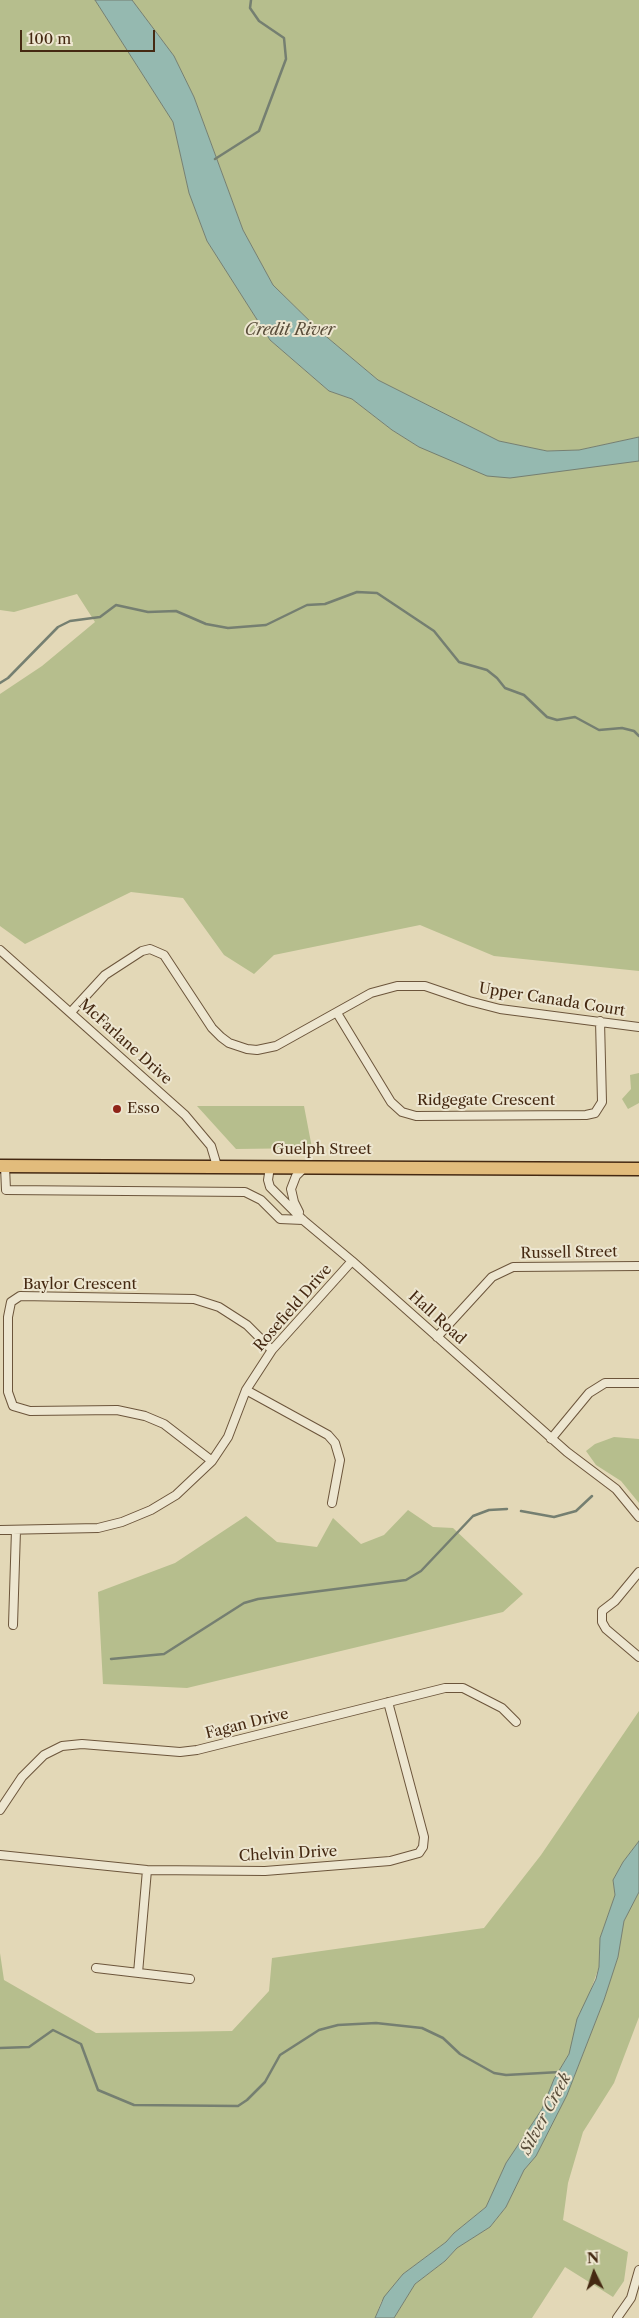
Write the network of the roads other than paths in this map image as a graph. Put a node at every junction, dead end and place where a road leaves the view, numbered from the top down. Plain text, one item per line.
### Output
1 (0, 950) edge
2 (72, 1012) junction
3 (337, 1013) junction
4 (600, 1021) junction
5 (639, 1027) edge
6 (3, 1166) edge
7 (217, 1166) junction
8 (306, 1166) junction
9 (270, 1167) junction
10 (639, 1169) edge
11 (303, 1220) junction
12 (352, 1261) junction
13 (639, 1266) edge
14 (437, 1337) junction
15 (272, 1350) junction
16 (639, 1383) edge
17 (246, 1390) junction
18 (551, 1438) junction
19 (212, 1461) junction
20 (332, 1502) dead end
21 (639, 1516) edge
22 (0, 1530) edge
23 (16, 1530) junction
24 (639, 1572) edge
25 (13, 1625) dead end
26 (639, 1657) edge
27 (388, 1702) junction
28 (516, 1722) dead end
29 (0, 1810) edge
30 (0, 1855) edge
31 (147, 1870) junction
32 (96, 1968) dead end
33 (138, 1973) junction
34 (190, 1979) dead end
35 (639, 2270) edge
36 (617, 2318) edge

1 - 2 street, McFarlane Drive
2 - 3 street, Upper Canada Court
2 - 7 street, McFarlane Drive
3 - 4 street, Upper Canada Court
3 - 4 street, Ridgegate Crescent
4 - 5 street, Upper Canada Court
6 - 7 main road, Guelph Street
6 - 11 street, Guelph Street
7 - 9 main road, Guelph Street
8 - 9 main road, Guelph Street
8 - 10 main road, Guelph Street
8 - 11 street
9 - 11 street, Hall Road
11 - 12 street, Hall Road
12 - 14 street, Hall Road
12 - 15 street, Rosefield Drive
13 - 14 street, Russell Street
14 - 18 street, Hall Road
15 - 17 street, Rosefield Drive
15 - 19 street, Baylor Crescent
16 - 18 street
17 - 19 street, Rosefield Drive
17 - 20 street
18 - 21 street, Hall Road
19 - 23 street, Rosefield Drive
22 - 23 street, Rosefield Drive
23 - 25 street
24 - 26 street
27 - 28 street, Fagan Drive
27 - 29 street, Fagan Drive
27 - 31 street, Chelvin Drive
30 - 31 street, Chelvin Drive
31 - 33 street
32 - 33 street
33 - 34 street
35 - 36 street

